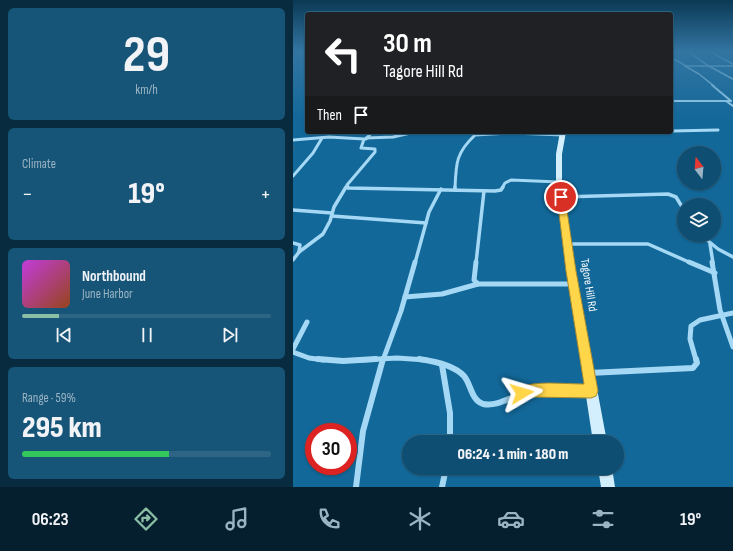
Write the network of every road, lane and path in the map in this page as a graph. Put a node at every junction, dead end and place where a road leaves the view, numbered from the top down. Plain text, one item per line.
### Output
1 (700, 75) edge
2 (673, 101) edge
3 (725, 101) junction
4 (732, 101) edge
5 (733, 106) edge
6 (718, 130) dead end
7 (673, 132) edge
8 (338, 134) dead end
9 (370, 134) edge
10 (406, 134) edge
11 (497, 134) edge
12 (563, 134) edge
13 (322, 138) junction
14 (335, 138) junction
15 (365, 139) junction
16 (293, 140) edge
17 (293, 176) edge
18 (559, 182) junction
19 (347, 187) junction
20 (441, 189) junction
21 (455, 190) junction
22 (484, 191) junction
23 (561, 197) junction
24 (677, 199) edge
25 (293, 210) edge
26 (332, 214) junction
27 (425, 223) junction
28 (293, 243) edge
29 (567, 244) junction
30 (710, 244) joint
31 (299, 252) junction
32 (733, 257) edge
33 (293, 260) edge
34 (715, 273) junction
35 (478, 284) junction
36 (573, 284) junction
37 (405, 297) junction
38 (733, 313) edge
39 (723, 316) junction
40 (307, 322) dead end
41 (733, 347) edge
42 (293, 349) edge
43 (293, 352) edge
44 (383, 359) junction
45 (442, 365) junction
46 (588, 373) junction
47 (591, 391) junction
48 (450, 435) edge
49 (599, 435) edge
50 (445, 475) edge
51 (606, 475) edge
52 (356, 487) edge
53 (442, 487) edge
54 (608, 487) edge

1 - 4 street
2 - 3 street
3 - 4 street
3 - 5 street
6 - 7 street
8 - 14 street
9 - 15 street
10 - 15 street
11 - 21 street
12 - 18 main road, Tagore Hill Rd
13 - 14 street
13 - 16 street
13 - 17 street
14 - 15 street
15 - 19 street
18 - 22 street
18 - 23 main road, Tagore Hill Rd
19 - 20 street
19 - 26 street
20 - 21 street
20 - 27 street
21 - 22 street
22 - 35 street
23 - 24 street
23 - 29 main road, Tagore Hill Rd
25 - 26 street
26 - 27 street
26 - 31 street
27 - 37 street
28 - 31 street
29 - 34 street
29 - 36 main road, Tagore Hill Rd
30 - 32 street
30 - 34 street
31 - 33 street
34 - 39 street
35 - 36 street
35 - 37 street
36 - 46 main road, Tagore Hill Rd
37 - 44 street
38 - 39 street
39 - 41 street
39 - 46 street
40 - 42 street
43 - 44 street
44 - 45 street
44 - 52 street
45 - 47 street
45 - 48 street
46 - 47 main road, Tagore Hill Rd
47 - 49 main road, Tagore Hill Rd
50 - 53 street
51 - 54 main road

